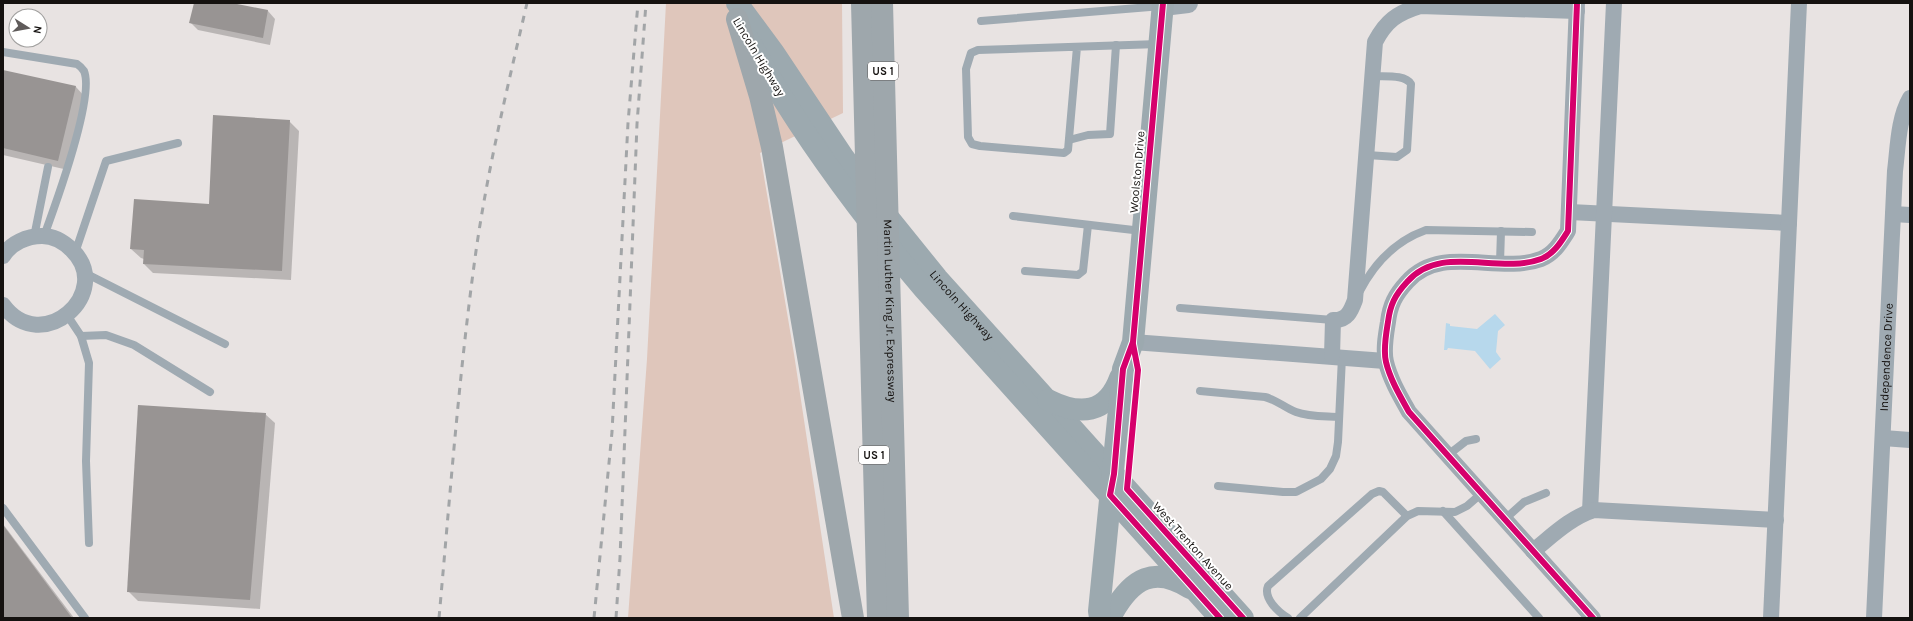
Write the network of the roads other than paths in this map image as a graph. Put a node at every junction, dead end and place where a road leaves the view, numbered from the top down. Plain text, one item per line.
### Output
1 (862, 3) edge
2 (882, 3) edge
3 (1188, 3) edge
4 (1614, 3) edge
5 (1799, 3) edge
6 (1163, 5) edge
7 (1577, 7) edge
8 (734, 8) edge
9 (981, 21) dead end
10 (1159, 44) junction
11 (1116, 45) junction
12 (1077, 47) junction
13 (3, 52) edge
14 (1373, 76) junction
15 (1910, 98) edge
16 (1069, 140) junction
17 (178, 142) dead end
18 (1367, 155) junction
19 (48, 167) dead end
20 (1570, 212) junction
21 (1604, 212) junction
22 (1893, 214) junction
23 (1910, 215) edge
24 (1013, 216) dead end
25 (1789, 222) junction
26 (1088, 225) junction
27 (1143, 231) junction
28 (1501, 231) junction
29 (1532, 232) dead end
30 (39, 237) junction
31 (75, 253) junction
32 (3, 256) edge
33 (1500, 263) junction
34 (1025, 271) dead end
35 (83, 272) junction
36 (1355, 300) junction
37 (3, 306) edge
38 (1180, 308) dead end
39 (67, 315) junction
40 (1333, 320) junction
41 (81, 336) junction
42 (1133, 342) junction
43 (224, 344) dead end
44 (1337, 357) junction
45 (1385, 361) junction
46 (1123, 369) junction
47 (1200, 391) dead end
48 (210, 392) dead end
49 (1046, 399) junction
50 (1339, 417) junction
51 (1883, 438) junction
52 (1476, 439) dead end
53 (1910, 440) edge
54 (1448, 455) junction
55 (1218, 486) dead end
56 (1118, 492) junction
57 (1546, 492) dead end
58 (1482, 493) junction
59 (3, 508) edge
60 (1443, 511) junction
61 (1590, 511) junction
62 (1407, 516) junction
63 (1505, 519) junction
64 (1776, 520) junction
65 (89, 543) dead end
66 (1533, 550) junction
67 (1196, 591) junction
68 (1109, 616) edge
69 (85, 618) edge
70 (853, 618) edge
71 (878, 618) edge
72 (898, 618) edge
73 (1220, 618) edge
74 (1243, 618) edge
75 (1288, 618) edge
76 (1300, 618) edge
77 (1539, 618) edge
78 (1593, 618) edge
79 (1771, 618) edge
80 (1874, 618) edge

1 - 71 highway, Martin Luther King Jr. Expressway / US 1
2 - 72 highway, Martin Luther King Jr. Expressway / US 1
3 - 6 street
4 - 21 street
5 - 25 street
6 - 9 lane
6 - 10 main road, Woolston Drive
7 - 14 street
7 - 20 street
8 - 49 main road, Lincoln Highway
8 - 56 main road, Lincoln Highway
8 - 70 highway
10 - 11 lane
10 - 27 main road, Woolston Drive
11 - 12 lane
11 - 16 lane
12 - 16 lane
12 - 16 lane
13 - 30 lane
14 - 18 street
14 - 18 lane
15 - 22 street, Independence Drive
17 - 31 lane
18 - 36 street
19 - 30 lane
20 - 21 street
20 - 33 street
21 - 25 street
21 - 61 street
22 - 23 street
22 - 51 street, Independence Drive
24 - 26 lane
25 - 64 street
26 - 27 lane
26 - 34 lane
27 - 42 main road, Woolston Drive
28 - 29 lane
28 - 33 lane
28 - 36 lane
30 - 31 street
30 - 32 street
31 - 35 street
33 - 45 street
35 - 39 street
35 - 43 lane
36 - 40 street
37 - 39 street
38 - 40 lane
39 - 41 lane
40 - 44 street
41 - 48 lane
41 - 65 lane
42 - 44 street
42 - 46 main road, Woolston Drive
42 - 56 main road, Woolston Drive
44 - 45 street
44 - 50 lane
45 - 54 street
46 - 49 main road
46 - 56 main road, Woolston Drive
47 - 50 lane
49 - 56 main road, Lincoln Highway
50 - 55 lane
51 - 53 street
51 - 80 street, Independence Drive
52 - 54 lane
54 - 58 street
56 - 67 main road
56 - 68 main road
56 - 74 main road, West Trenton Avenue
57 - 63 lane
58 - 60 lane
58 - 63 street
59 - 69 lane
60 - 62 lane
60 - 77 lane
61 - 64 street
61 - 66 street
62 - 75 lane
62 - 76 lane
63 - 66 street
64 - 79 street
66 - 78 street
67 - 68 main road
67 - 73 main road

